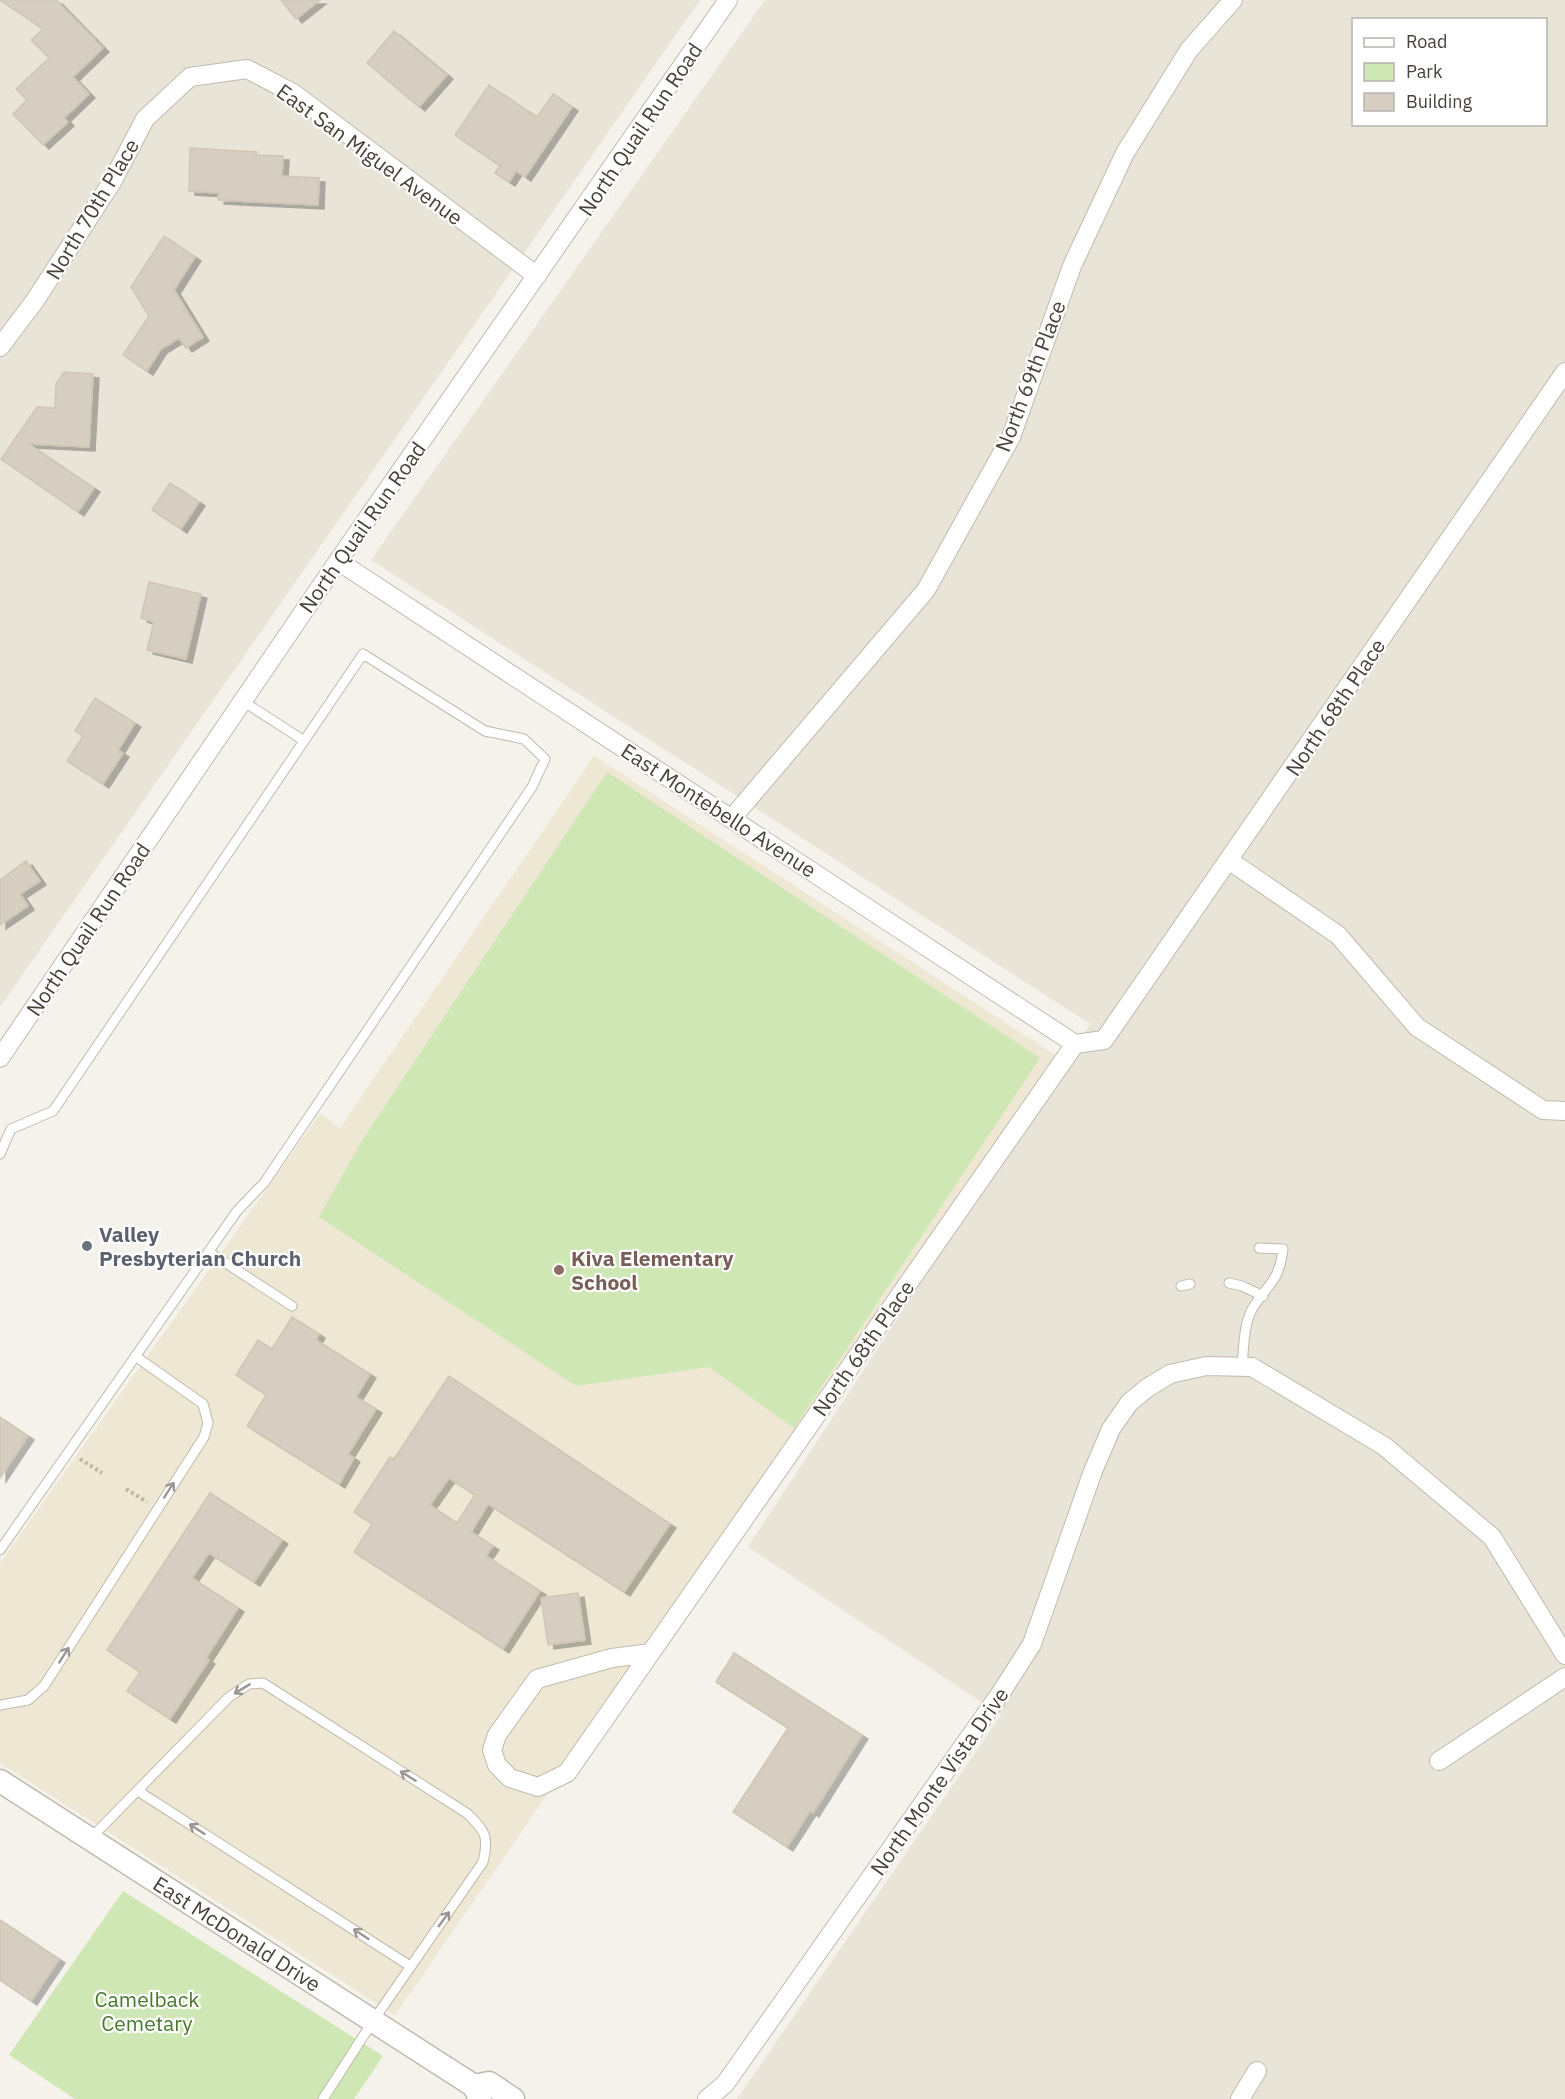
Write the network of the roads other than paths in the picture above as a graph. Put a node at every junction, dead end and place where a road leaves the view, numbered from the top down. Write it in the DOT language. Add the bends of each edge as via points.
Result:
graph roads {
  1 [pos="728,0"];
  2 [pos="1233,0"];
  3 [pos="190,77"];
  4 [pos="537,276"];
  5 [pos="0,347"];
  6 [pos="1565,372"];
  7 [pos="338,561"];
  8 [pos="244,702"];
  9 [pos="303,740"];
  10 [pos="732,818"];
  11 [pos="1230,861"];
  12 [pos="1075,1044"];
  13 [pos="0,1058"];
  14 [pos="1565,1111"];
  15 [pos="11,1129"];
  16 [pos="0,1131"];
  17 [pos="0,1154"];
  18 [pos="1259,1248"];
  19 [pos="208,1251"];
  20 [pos="1229,1283"];
  21 [pos="1263,1296"];
  22 [pos="292,1306"];
  23 [pos="135,1356"];
  24 [pos="1242,1367"];
  25 [pos="0,1550"];
  26 [pos="651,1653"];
  27 [pos="1565,1655"];
  28 [pos="1565,1677"];
  29 [pos="0,1705"];
  30 [pos="1439,1761"];
  31 [pos="0,1781"];
  32 [pos="138,1791"];
  33 [pos="90,1839"];
  34 [pos="410,1966"];
  35 [pos="373,2020"];
  36 [pos="1257,2072"];
  37 [pos="477,2092"];
  38 [pos="323,2099"];
  39 [pos="513,2099"];
  40 [pos="706,2099"];
  41 [pos="1240,2099"];
  1 -- 4 [label="street, North Quail Run Road"];
  2 -- 10 [label="street, North 69th Place" via="1189,50 1125,153 1072,266 1011,437 926,590"];
  3 -- 4 [label="street, East San Miguel Avenue" via="247,69 293,93"];
  3 -- 5 [label="street, North 70th Place" via="145,119 112,182"];
  4 -- 7 [label="street, North Quail Run Road"];
  6 -- 11 [label="street, North 68th Place"];
  7 -- 8 [label="street, North Quail Run Road"];
  7 -- 10 [label="street, East Montebello Avenue"];
  8 -- 9 [label="lane"];
  8 -- 13 [label="street, North Quail Run Road"];
  9 -- 15 [label="lane" via="53,1111"];
  9 -- 19 [label="lane" via="363,654 485,731 524,739 545,759 532,787 264,1183"];
  10 -- 12 [label="street, East Montebello Avenue"];
  11 -- 12 [label="street, North 68th Place" via="1104,1040"];
  11 -- 14 [label="street" via="1338,934 1417,1027 1543,1110"];
  12 -- 26 [label="street, North 68th Place"];
  15 -- 16 [label="lane"];
  15 -- 17 [label="lane"];
  18 -- 21 [label="lane" via="1283,1249 1280,1269"];
  19 -- 22 [label="lane"];
  19 -- 23 [label="lane"];
  20 -- 21 [label="lane"];
  21 -- 24 [label="lane" via="1253,1307 1246,1326"];
  23 -- 25 [label="lane"];
  29 -- 23 [label="lane, one-way" via="28,1700 44,1686 204,1437 208,1424 203,1404"];
  24 -- 27 [label="street, North Monte Vista Drive" via="1252,1367 1384,1446 1492,1537"];
  24 -- 40 [label="street, North Monte Vista Drive" via="1206,1366 1170,1374 1129,1403 1111,1429 1093,1471 1032,1644 725,2084"];
  26 -- 26 [label="street, North 68th Place" via="612,1658 537,1679 496,1735 492,1750 497,1766 510,1778 538,1787 567,1773"];
  28 -- 30 [label="street"];
  31 -- 33 [label="street, East McDonald Drive"];
  32 -- 33 [label="lane"];
  34 -- 32 [label="lane, one-way"];
  34 -- 32 [label="lane, one-way" via="483,1862 488,1842 482,1827 460,1809 263,1683 249,1684 229,1697"];
  33 -- 35 [label="street, East McDonald Drive"];
  34 -- 35 [label="lane"];
  35 -- 37 [label="street, East McDonald Drive"];
  35 -- 38 [label="lane"];
  36 -- 41 [label="street"];
  37 -- 39 [label="street, East McDonald Drive" via="489,2083"];
}
